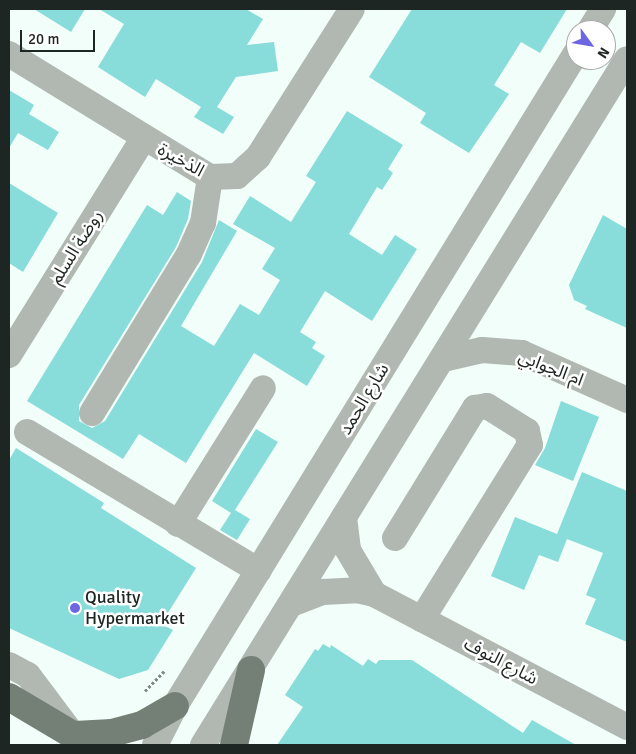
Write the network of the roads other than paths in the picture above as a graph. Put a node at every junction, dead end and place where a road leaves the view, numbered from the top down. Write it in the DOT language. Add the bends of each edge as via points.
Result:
graph roads {
  1 [pos="351,9"];
  2 [pos="603,9"];
  3 [pos="596,20"];
  4 [pos="9,54"];
  5 [pos="627,59"];
  6 [pos="566,69"];
  7 [pos="143,139"];
  8 [pos="210,177"];
  9 [pos="9,355"];
  10 [pos="442,359"];
  11 [pos="263,388"];
  12 [pos="627,400"];
  13 [pos="92,413"];
  14 [pos="27,432"];
  15 [pos="344,517"];
  16 [pos="178,524"];
  17 [pos="395,538"];
  18 [pos="259,570"];
  19 [pos="374,594"];
  20 [pos="291,604"];
  21 [pos="422,619"];
  22 [pos="9,665"];
  23 [pos="251,670"];
  24 [pos="9,697"];
  25 [pos="175,706"];
  26 [pos="627,727"];
  27 [pos="78,737"];
  28 [pos="155,745"];
  29 [pos="203,745"];
  30 [pos="234,745"];
  1 -- 8 [label="street, الذخيرة" via="258,156 237,176"];
  2 -- 3 [label="street"];
  4 -- 7 [label="street, الذخيرة"];
  5 -- 10 [label="street"];
  6 -- 18 [label="street, شارع الحمد"];
  7 -- 8 [label="street, الذخيرة"];
  7 -- 9 [label="street, روضة السلم"];
  8 -- 13 [label="street" via="203,223 189,254"];
  10 -- 12 [label="street, ام الجوابي" via="482,350 522,353"];
  10 -- 15 [label="street"];
  11 -- 16 [label="street"];
  14 -- 16 [label="street"];
  15 -- 19 [label="street" via="348,550"];
  15 -- 20 [label="street"];
  16 -- 18 [label="street"];
  17 -- 21 [label="street" via="475,408 487,406 527,431 530,444"];
  18 -- 25 [label="street, شارع الحمد"];
  19 -- 20 [label="street, شارع النوف" via="340,590 306,596"];
  19 -- 21 [label="street, شارع النوف"];
  20 -- 23 [label="street"];
  21 -- 26 [label="street, شارع النوف"];
  22 -- 27 [label="street" via="28,675"];
  23 -- 29 [label="street"];
  23 -- 30 [label="main road"];
  24 -- 27 [label="main road"];
  25 -- 27 [label="main road" via="142,725"];
  25 -- 28 [label="street, شارع الحمد"];
}
